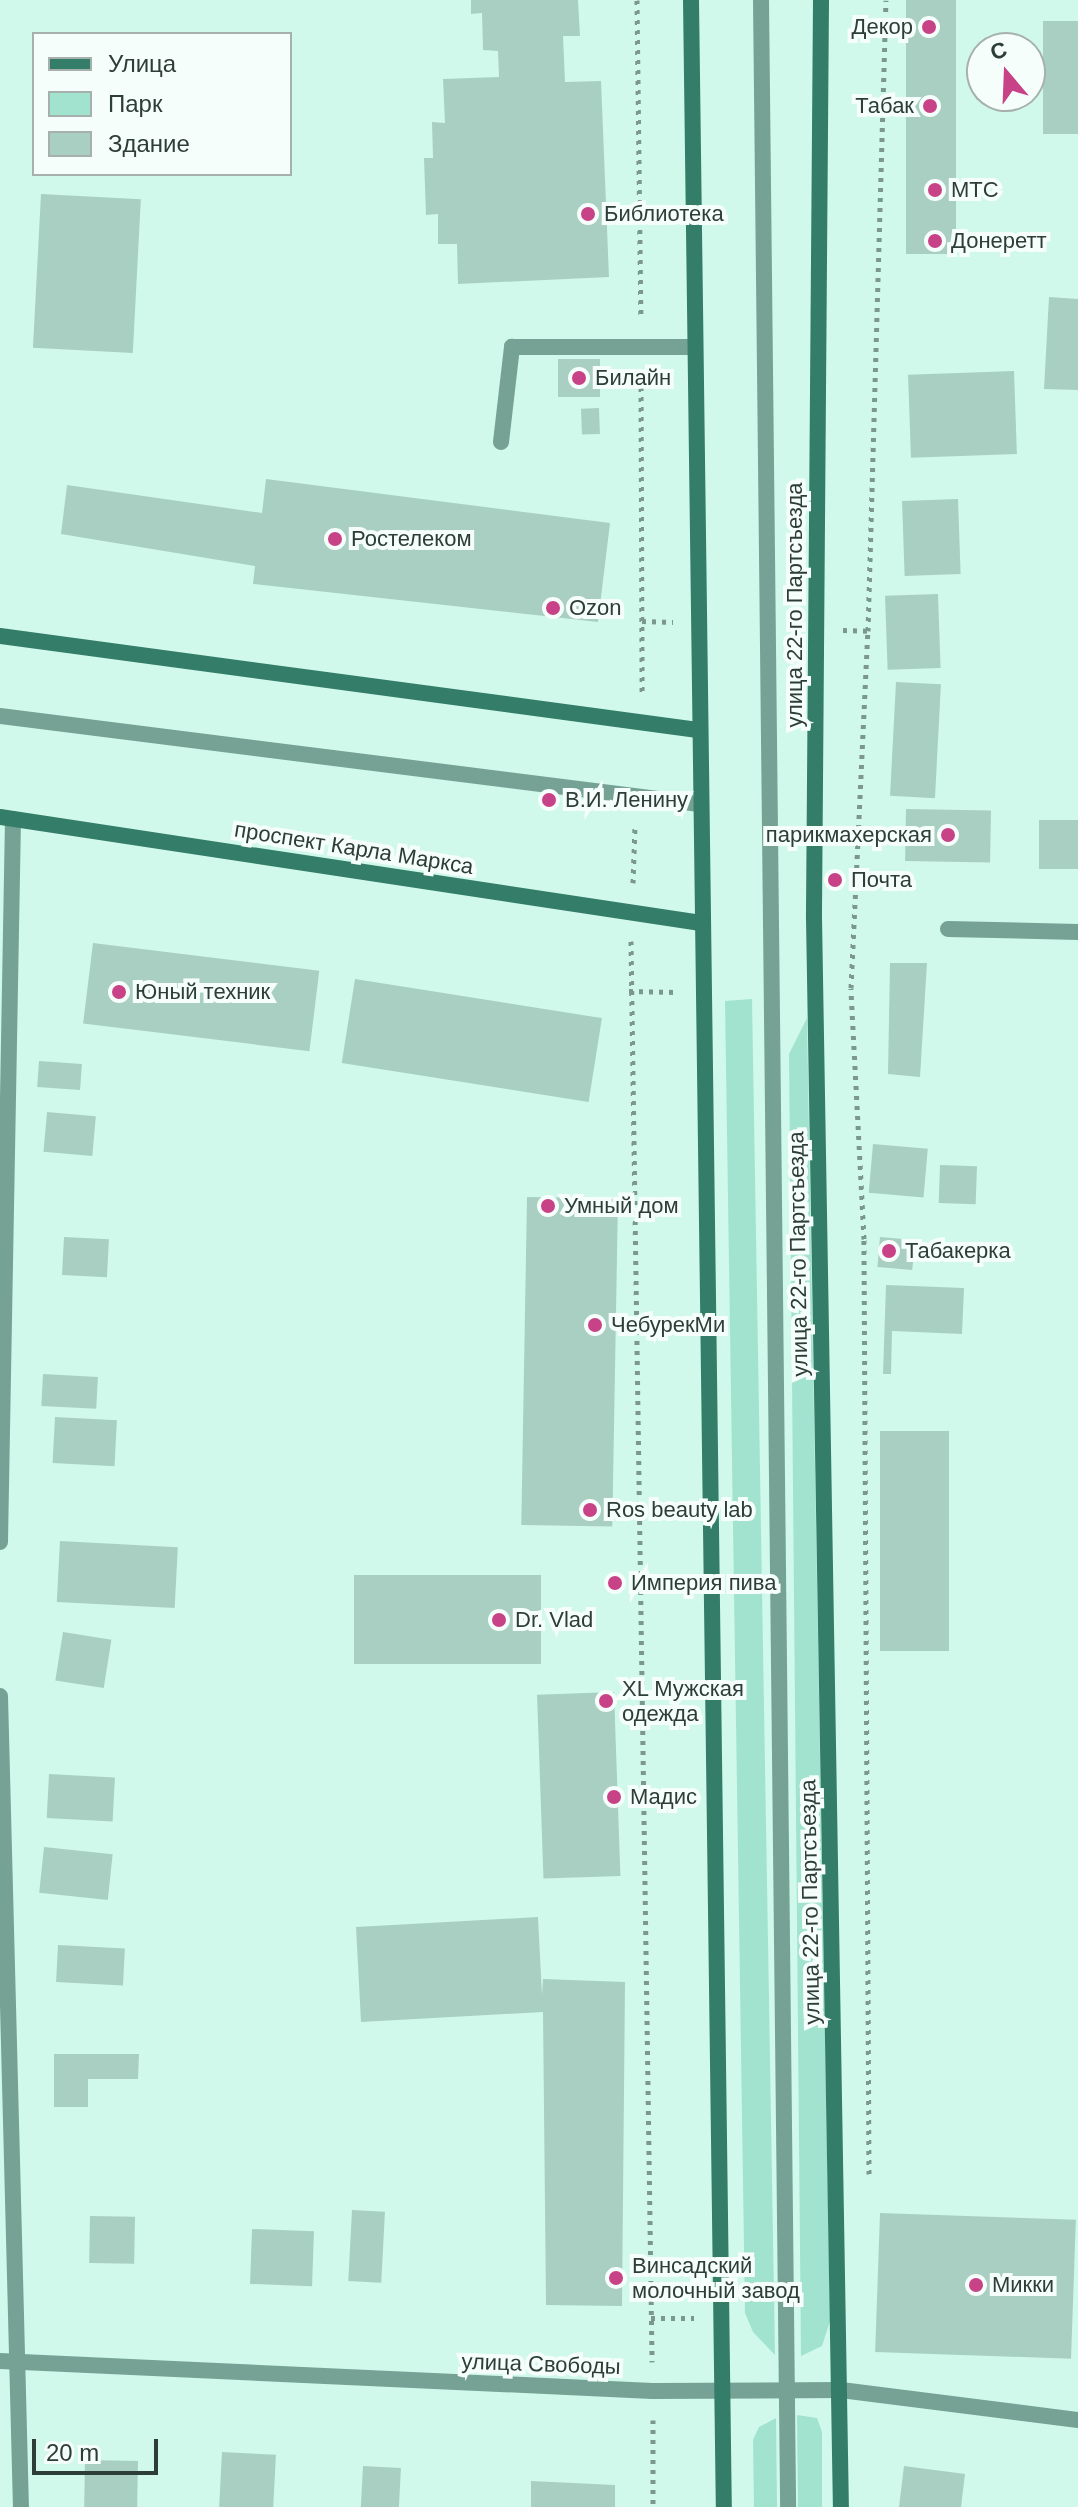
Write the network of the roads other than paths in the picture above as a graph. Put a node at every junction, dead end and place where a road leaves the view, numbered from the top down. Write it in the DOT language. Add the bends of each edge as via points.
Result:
graph roads {
  1 [pos="691,0"];
  2 [pos="761,0"];
  3 [pos="821,0"];
  4 [pos="695,347"];
  5 [pos="501,442"];
  6 [pos="0,636"];
  7 [pos="0,716"];
  8 [pos="698,730"];
  9 [pos="699,804"];
  10 [pos="7,818"];
  11 [pos="701,923"];
  12 [pos="948,929"];
  13 [pos="1078,932"];
  14 [pos="0,1542"];
  15 [pos="0,1696"];
  16 [pos="0,2361"];
  17 [pos="20,2364"];
  18 [pos="841,2390"];
  19 [pos="787,2392"];
  20 [pos="723,2393"];
  21 [pos="1078,2420"];
  22 [pos="21,2507"];
  23 [pos="724,2507"];
  24 [pos="788,2507"];
  25 [pos="841,2507"];
  1 -- 4 [label="main road"];
  2 -- 19 [label="street"];
  3 -- 18 [label="main road, улица 22-го Партсъезда" via="814,918"];
  4 -- 5 [label="street" via="512,347"];
  4 -- 8 [label="main road"];
  6 -- 8 [label="main road"];
  7 -- 9 [label="street"];
  8 -- 9 [label="main road"];
  9 -- 11 [label="main road"];
  10 -- 11 [label="main road, проспект Карла Маркса"];
  10 -- 14 [label="street"];
  11 -- 20 [label="main road"];
  12 -- 13 [label="street"];
  15 -- 17 [label="street"];
  16 -- 17 [label="street, улица Свободы"];
  17 -- 20 [label="street, улица Свободы"];
  17 -- 22 [label="street"];
  18 -- 19 [label="street, улица Свободы"];
  18 -- 21 [label="street, улица Свободы"];
  18 -- 25 [label="main road, улица 22-го Партсъезда"];
  19 -- 20 [label="street, улица Свободы"];
  19 -- 24 [label="street"];
  20 -- 23 [label="main road"];
}
